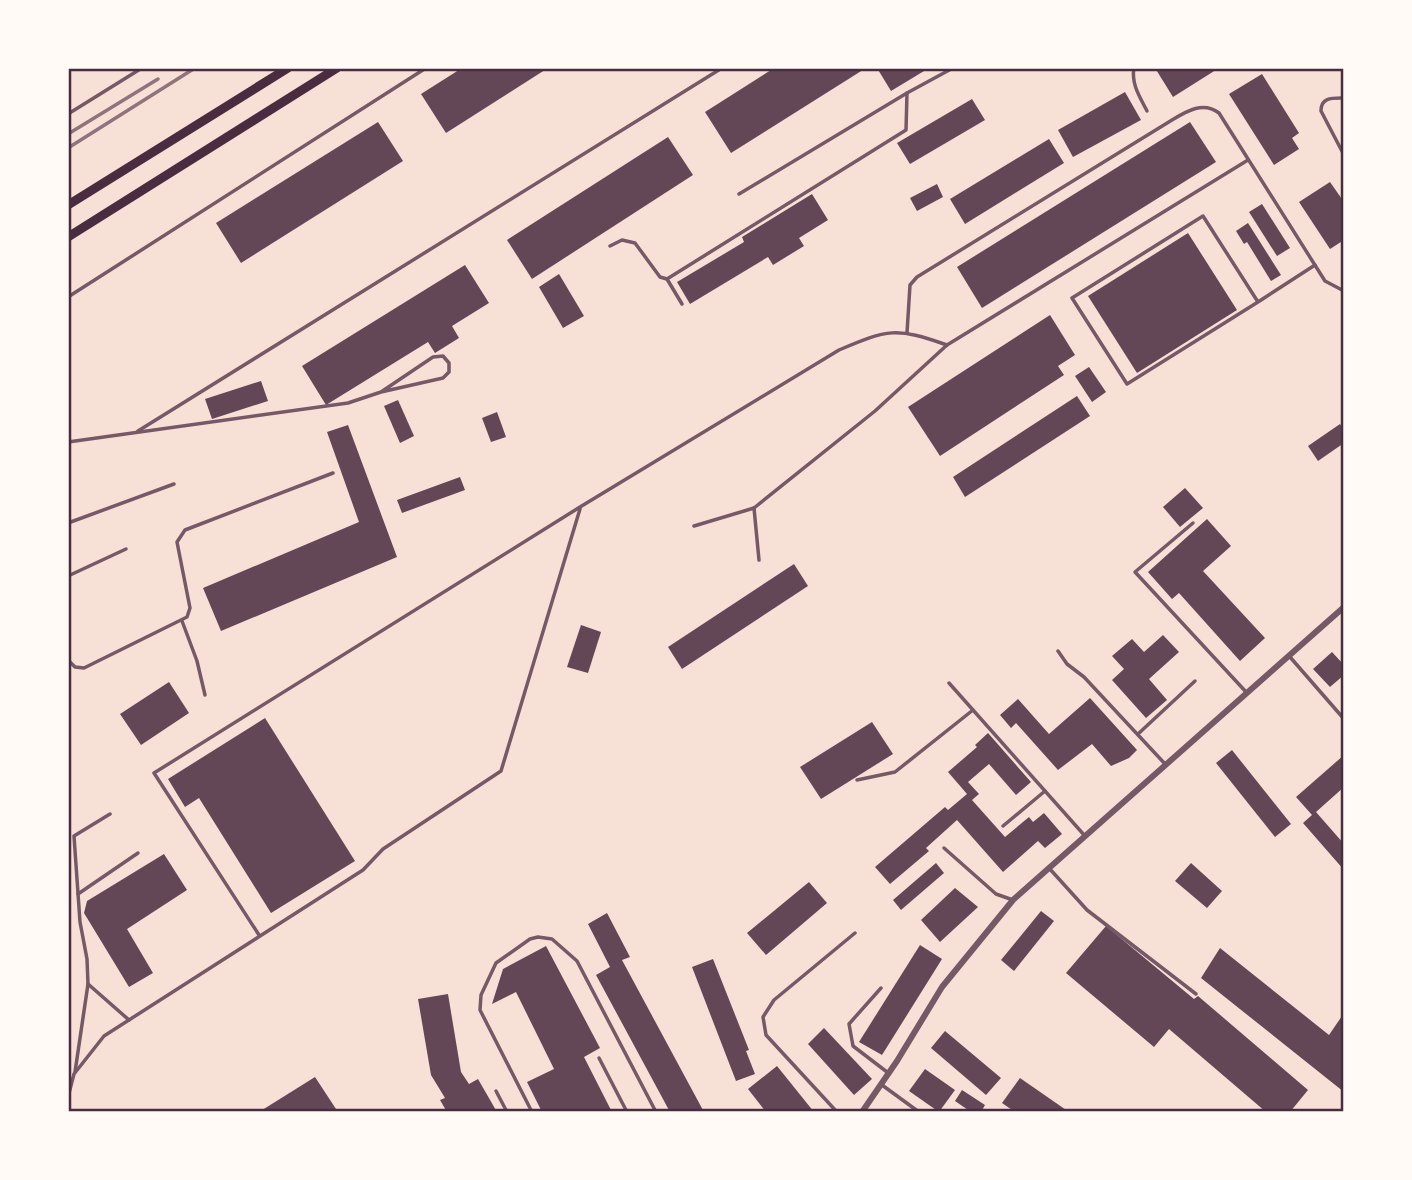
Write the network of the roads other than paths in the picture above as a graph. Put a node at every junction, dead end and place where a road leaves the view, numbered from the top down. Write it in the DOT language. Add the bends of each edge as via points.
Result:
graph roads {
  1 [pos="142,68"];
  2 [pos="288,68"];
  3 [pos="337,68"];
  4 [pos="426,68"];
  5 [pos="722,68"];
  6 [pos="953,68"];
  7 [pos="1134,68"];
  8 [pos="907,93"];
  9 [pos="1344,98"];
  10 [pos="1147,111"];
  11 [pos="68,114"];
  12 [pos="1344,155"];
  13 [pos="1248,160"];
  14 [pos="739,194"];
  15 [pos="68,205"];
  16 [pos="68,237"];
  17 [pos="610,246"];
  18 [pos="1315,265"];
  19 [pos="667,279"];
  20 [pos="1344,291"];
  21 [pos="68,297"];
  22 [pos="1258,302"];
  23 [pos="682,304"];
  24 [pos="907,333"];
  25 [pos="947,345"];
  26 [pos="381,392"];
  27 [pos="138,431"];
  28 [pos="68,442"];
  29 [pos="332,473"];
  30 [pos="174,484"];
  31 [pos="580,507"];
  32 [pos="754,508"];
  33 [pos="68,523"];
  34 [pos="1193,523"];
  35 [pos="694,526"];
  36 [pos="125,549"];
  37 [pos="759,560"];
  38 [pos="68,576"];
  39 [pos="1344,607"];
  40 [pos="182,621"];
  41 [pos="1058,651"];
  42 [pos="1289,656"];
  43 [pos="68,660"];
  44 [pos="1195,681"];
  45 [pos="949,683"];
  46 [pos="1247,693"];
  47 [pos="205,695"];
  48 [pos="973,710"];
  49 [pos="1344,719"];
  50 [pos="1138,734"];
  51 [pos="1166,765"];
  52 [pos="857,780"];
  53 [pos="1045,791"];
  54 [pos="110,814"];
  55 [pos="1003,826"];
  56 [pos="1085,836"];
  57 [pos="944,848"];
  58 [pos="138,853"];
  59 [pos="1049,868"];
  60 [pos="78,894"];
  61 [pos="1013,900"];
  62 [pos="855,933"];
  63 [pos="259,935"];
  64 [pos="88,984"];
  65 [pos="881,988"];
  66 [pos="1195,994"];
  67 [pos="129,1020"];
  68 [pos="599,1058"];
  69 [pos="889,1073"];
  70 [pos="74,1074"];
  71 [pos="881,1085"];
  72 [pos="496,1091"];
  73 [pos="68,1097"];
  74 [pos="507,1112"];
  75 [pos="533,1112"];
  76 [pos="627,1112"];
  77 [pos="656,1112"];
  78 [pos="838,1112"];
  79 [pos="863,1112"];
  80 [pos="919,1112"];
  1 -- 11 [label="lane"];
  2 -- 15 [label="main road"];
  3 -- 16 [label="main road"];
  4 -- 21 [label="lane"];
  5 -- 27 [label="lane"];
  6 -- 8 [label="lane"];
  7 -- 10 [label="lane" via="1135,88"];
  8 -- 14 [label="lane"];
  8 -- 19 [label="lane" via="906,130"];
  9 -- 12 [label="lane" via="1327,99 1321,111"];
  13 -- 18 [label="lane"];
  13 -- 24 [label="lane" via="1219,113 1207,107 1184,113 917,277 910,285"];
  13 -- 25 [label="lane"];
  17 -- 19 [label="lane" via="622,240 635,243 660,277"];
  18 -- 20 [label="lane" via="1325,281"];
  18 -- 22 [label="lane"];
  19 -- 23 [label="lane"];
  22 -- 22 [label="lane" via="1203,216 1072,298 1128,384"];
  24 -- 25 [label="lane"];
  24 -- 31 [label="lane" via="878,333 839,350"];
  25 -- 32 [label="lane" via="875,411"];
  26 -- 26 [label="lane" via="443,378 449,363 443,356 433,357"];
  26 -- 27 [label="lane" via="348,403"];
  27 -- 28 [label="lane"];
  29 -- 40 [label="lane" via="181,533 177,548 190,612"];
  30 -- 33 [label="lane"];
  31 -- 63 [label="lane" via="501,771 383,849 363,870"];
  31 -- 63 [label="lane" via="154,773"];
  32 -- 35 [label="lane"];
  32 -- 37 [label="lane"];
  34 -- 46 [label="lane" via="1135,572"];
  36 -- 38 [label="lane"];
  39 -- 42 [label="street"];
  40 -- 43 [label="lane" via="89,667 75,667"];
  40 -- 47 [label="lane"];
  41 -- 50 [label="lane"];
  42 -- 46 [label="street"];
  42 -- 49 [label="lane"];
  44 -- 50 [label="lane"];
  45 -- 48 [label="lane"];
  46 -- 51 [label="street"];
  48 -- 52 [label="lane" via="895,772"];
  48 -- 53 [label="lane"];
  50 -- 51 [label="lane"];
  51 -- 56 [label="street"];
  53 -- 55 [label="lane"];
  53 -- 56 [label="lane"];
  54 -- 60 [label="lane" via="74,836"];
  56 -- 59 [label="street"];
  57 -- 61 [label="lane" via="996,894"];
  58 -- 60 [label="lane"];
  59 -- 61 [label="street"];
  59 -- 66 [label="lane" via="1087,910"];
  60 -- 64 [label="lane"];
  61 -- 69 [label="street" via="942,987"];
  62 -- 78 [label="lane" via="774,1000 763,1017 766,1035"];
  63 -- 67 [label="lane"];
  64 -- 67 [label="lane"];
  64 -- 70 [label="lane"];
  65 -- 69 [label="lane" via="849,1024 853,1046"];
  67 -- 70 [label="lane" via="104,1036"];
  68 -- 76 [label="lane"];
  69 -- 71 [label="street"];
  70 -- 73 [label="lane"];
  71 -- 79 [label="street"];
  71 -- 80 [label="lane"];
  72 -- 74 [label="lane"];
  75 -- 77 [label="lane" via="480,1010 481,995 496,963 538,937 552,939 577,961"];
}
